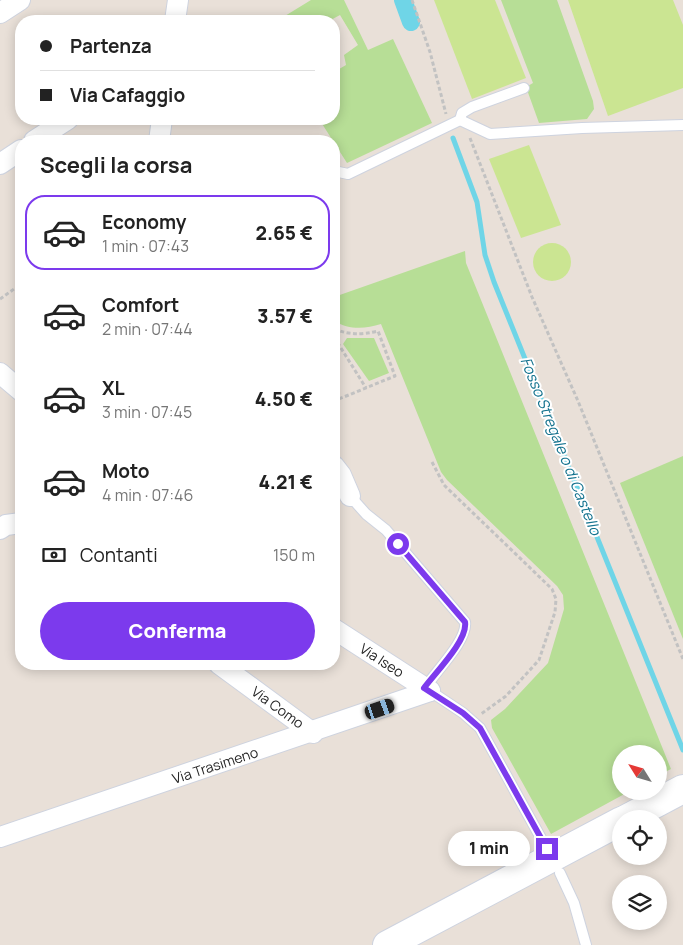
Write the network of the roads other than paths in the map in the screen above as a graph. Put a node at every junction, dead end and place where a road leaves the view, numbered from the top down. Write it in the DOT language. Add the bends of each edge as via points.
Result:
graph roads {
  1 [pos="178,0"];
  2 [pos="176,15"];
  3 [pos="524,88"];
  4 [pos="455,122"];
  5 [pos="59,125"];
  6 [pos="683,125"];
  7 [pos="43,135"];
  8 [pos="15,154"];
  9 [pos="0,164"];
  10 [pos="340,172"];
  11 [pos="0,372"];
  12 [pos="15,386"];
  13 [pos="340,474"];
  14 [pos="350,496"];
  15 [pos="15,524"];
  16 [pos="0,529"];
  17 [pos="340,632"];
  18 [pos="227,670"];
  19 [pos="427,690"];
  20 [pos="313,732"];
  21 [pos="683,789"];
  22 [pos="643,810"];
  23 [pos="612,826"];
  24 [pos="0,837"];
  25 [pos="547,849"];
  26 [pos="560,873"];
  27 [pos="387,945"];
  28 [pos="586,945"];
  1 -- 2 [label="street"];
  3 -- 4 [label="lane" via="472,106"];
  4 -- 6 [label="lane" via="490,134"];
  4 -- 10 [label="lane" via="348,174"];
  5 -- 7 [label="street"];
  8 -- 9 [label="street"];
  11 -- 12 [label="street"];
  13 -- 14 [label="street"];
  14 -- 19 [label="lane" via="386,530 465,622 465,633"];
  15 -- 16 [label="street"];
  17 -- 19 [label="street, Via Iseo"];
  18 -- 20 [label="street, Via Como"];
  19 -- 20 [label="street, Via Trasimeno"];
  19 -- 25 [label="lane" via="472,720 490,743"];
  20 -- 24 [label="street, Via Trasimeno"];
  21 -- 22 [label="main road"];
  23 -- 27 [label="main road"];
  26 -- 28 [label="lane" via="574,903"];
}
